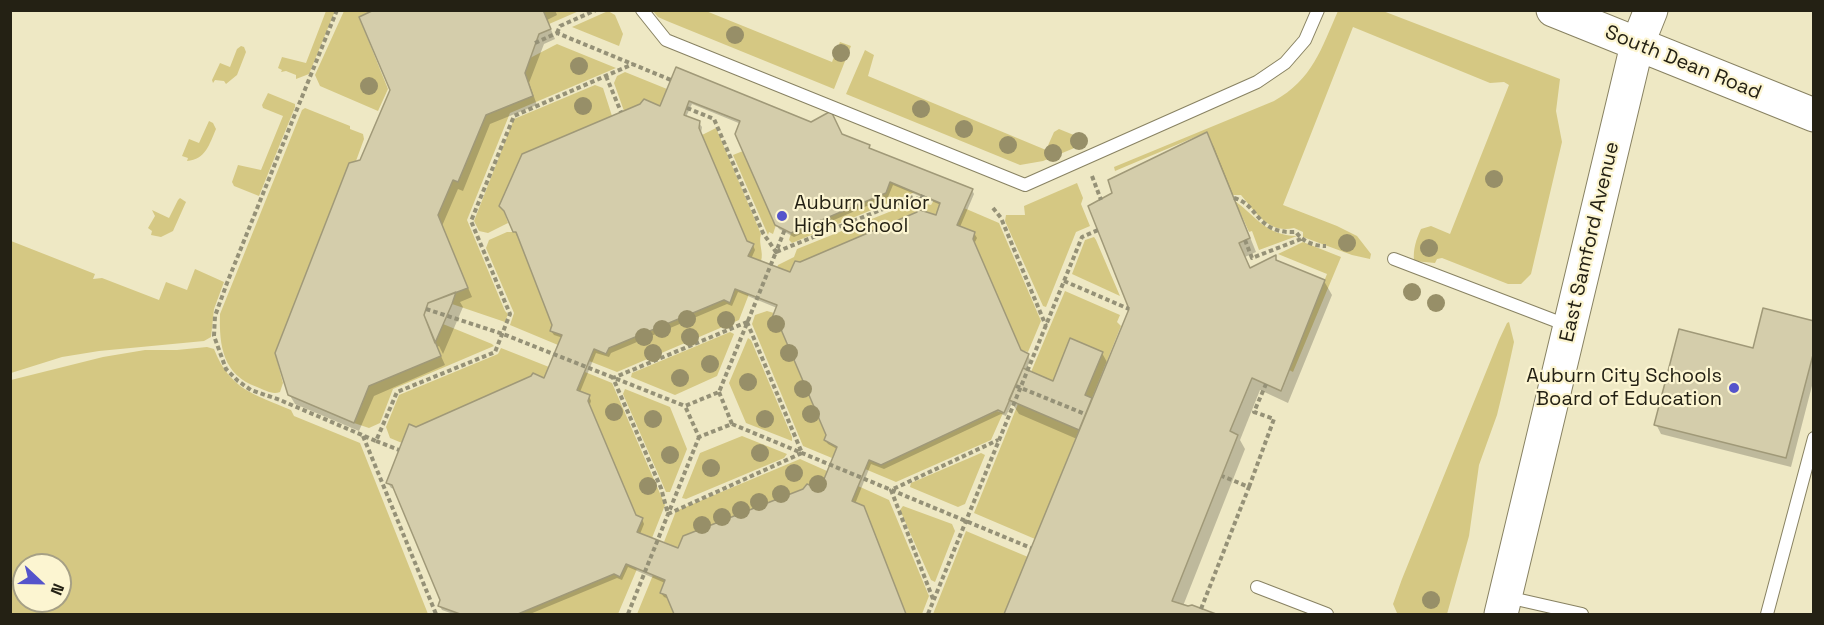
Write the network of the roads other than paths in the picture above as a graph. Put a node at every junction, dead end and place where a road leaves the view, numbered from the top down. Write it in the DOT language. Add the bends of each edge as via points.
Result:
graph roads {
  1 [pos="642,10"];
  2 [pos="1318,10"];
  3 [pos="1553,10"];
  4 [pos="1651,10"];
  5 [pos="1637,45"];
  6 [pos="1814,115"];
  7 [pos="1394,259"];
  8 [pos="1570,327"];
  9 [pos="1814,438"];
  10 [pos="1257,587"];
  11 [pos="1504,606"];
  12 [pos="1327,615"];
  13 [pos="1582,615"];
  14 [pos="1767,615"];
  1 -- 2 [label="lane" via="666,40 1025,185 1257,82 1285,63 1305,40"];
  3 -- 5 [label="street, South Dean Road"];
  4 -- 5 [label="street, East Samford Avenue"];
  5 -- 6 [label="street, South Dean Road"];
  5 -- 8 [label="street, East Samford Avenue"];
  7 -- 8 [label="lane"];
  8 -- 11 [label="street, East Samford Avenue"];
  9 -- 14 [label="lane"];
  10 -- 12 [label="lane"];
  11 -- 13 [label="lane"];
}
